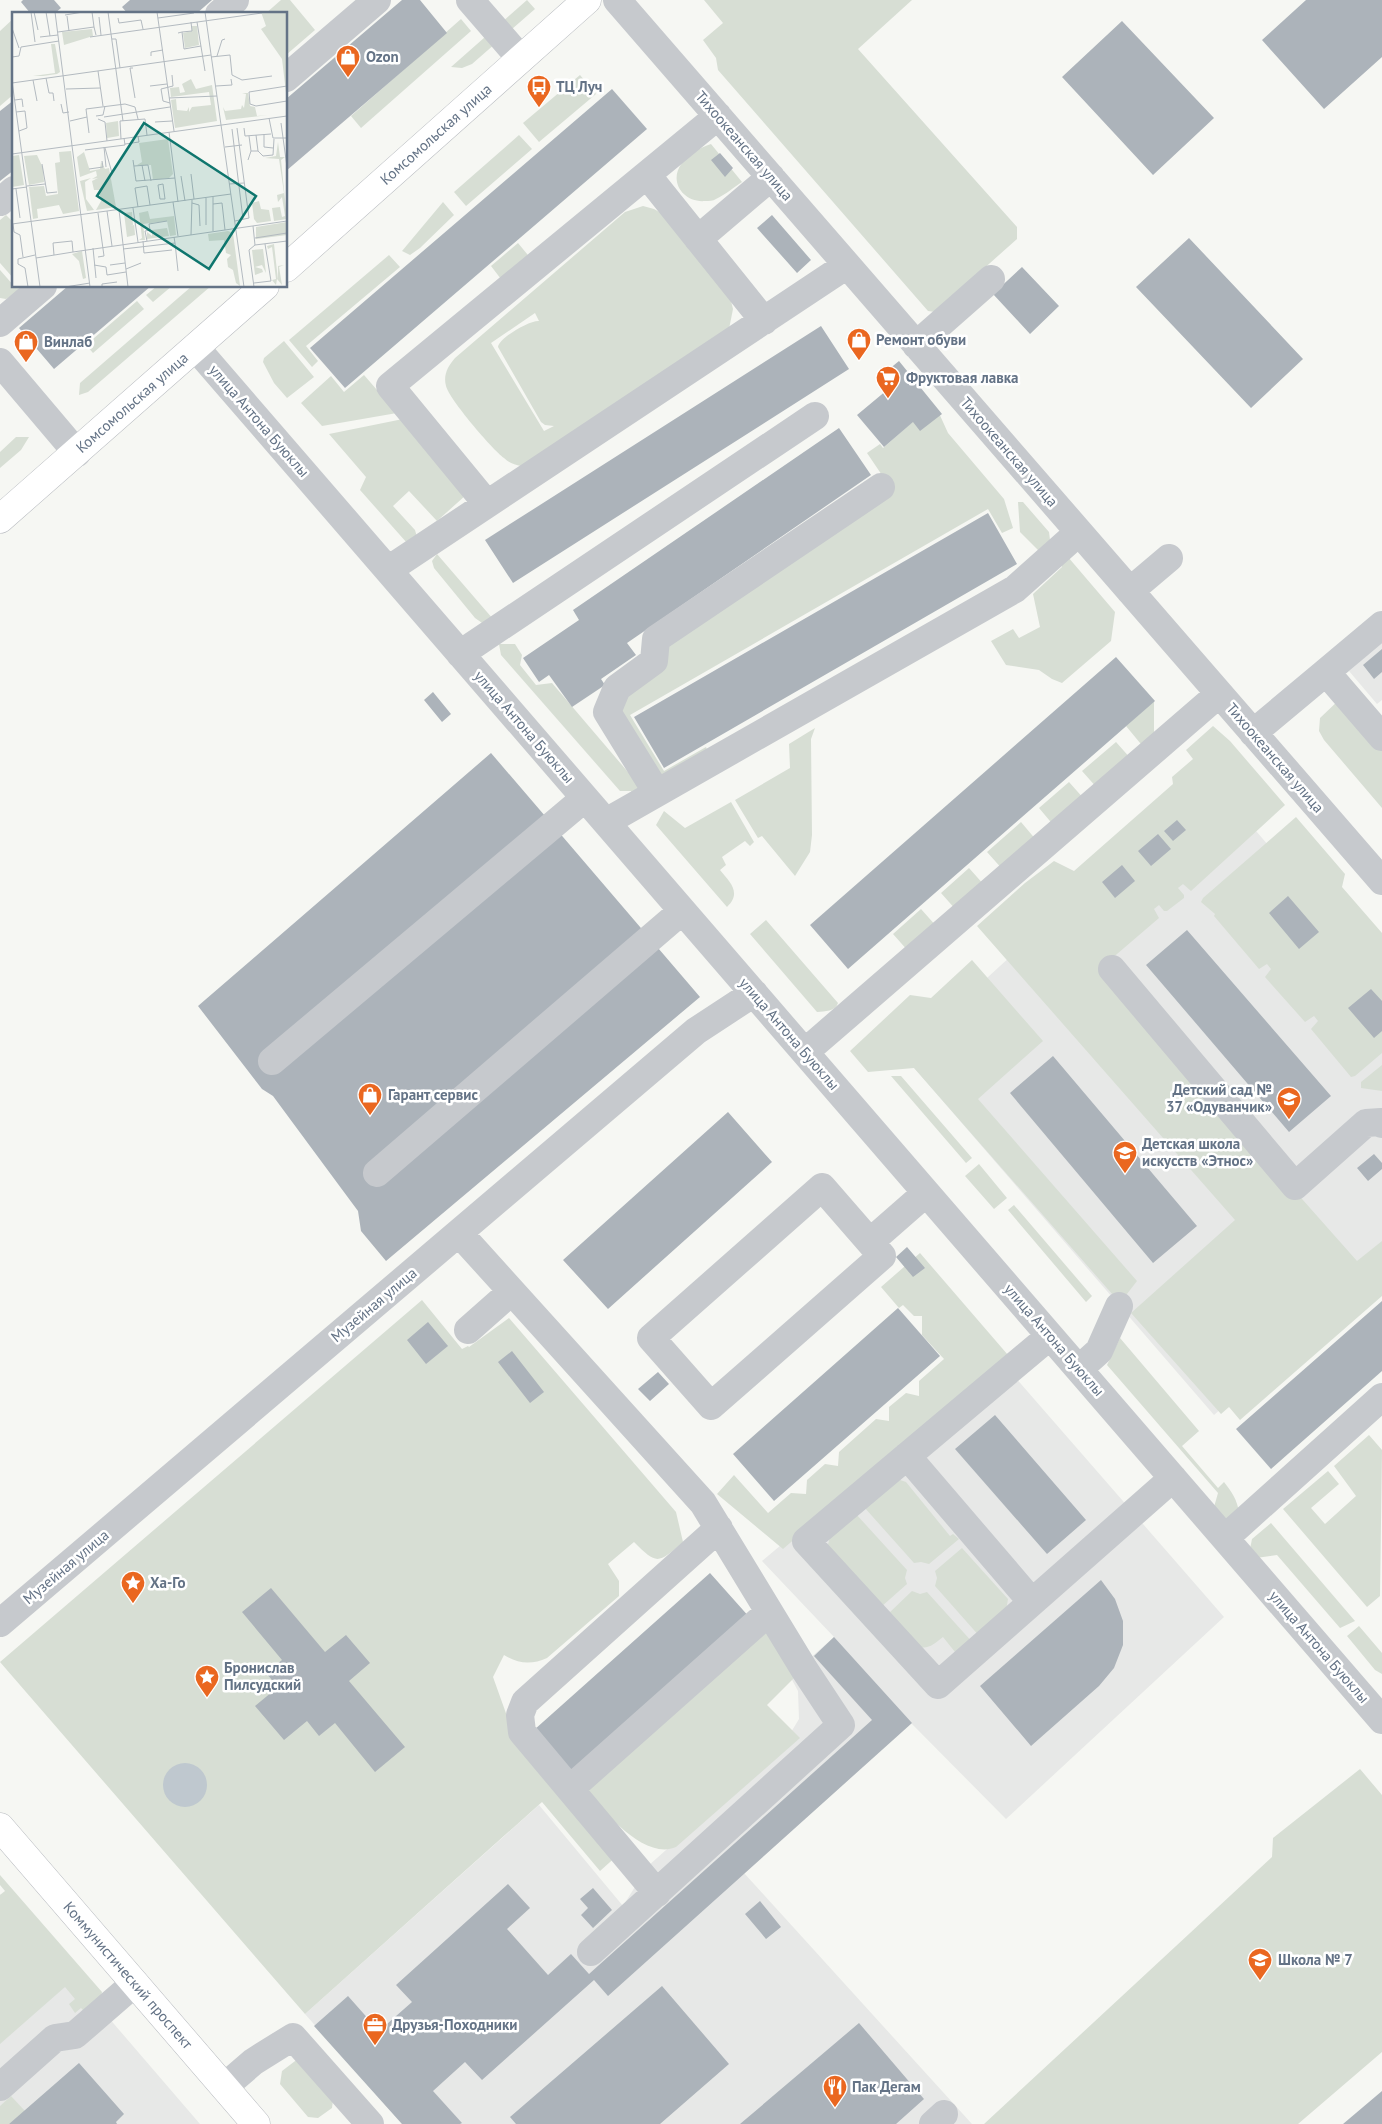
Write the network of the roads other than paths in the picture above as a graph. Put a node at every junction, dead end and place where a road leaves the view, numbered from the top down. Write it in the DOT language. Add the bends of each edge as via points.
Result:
graph roads {
  1 [pos="236,0"];
  2 [pos="377,0"];
  3 [pos="470,0"];
  4 [pos="587,0"];
  5 [pos="617,0"];
  6 [pos="222,12"];
  7 [pos="521,58"];
  8 [pos="288,76"];
  9 [pos="718,116"];
  10 [pos="647,175"];
  11 [pos="771,177"];
  12 [pos="12,192"];
  13 [pos="0,202"];
  14 [pos="698,238"];
  15 [pos="847,265"];
  16 [pos="288,266"];
  17 [pos="991,279"];
  18 [pos="41,288"];
  19 [pos="263,288"];
  20 [pos="764,321"];
  21 [pos="0,323"];
  22 [pos="916,345"];
  23 [pos="196,348"];
  24 [pos="0,362"];
  25 [pos="815,416"];
  26 [pos="77,453"];
  27 [pos="881,487"];
  28 [pos="487,504"];
  29 [pos="0,518"];
  30 [pos="1079,532"];
  31 [pos="1169,558"];
  32 [pos="388,570"];
  33 [pos="1130,590"];
  34 [pos="1382,625"];
  35 [pos="460,654"];
  36 [pos="1326,672"];
  37 [pos="1219,694"];
  38 [pos="1254,733"];
  39 [pos="1382,737"];
  40 [pos="657,793"];
  41 [pos="585,798"];
  42 [pos="606,822"];
  43 [pos="1382,881"];
  44 [pos="682,911"];
  45 [pos="1112,970"];
  46 [pos="754,994"];
  47 [pos="805,1052"];
  48 [pos="272,1061"];
  49 [pos="1382,1124"];
  50 [pos="377,1173"];
  51 [pos="926,1193"];
  52 [pos="459,1233"];
  53 [pos="870,1242"];
  54 [pos="511,1292"];
  55 [pos="1119,1306"];
  56 [pos="468,1330"];
  57 [pos="1050,1336"];
  58 [pos="1079,1369"];
  59 [pos="1382,1397"];
  60 [pos="907,1456"];
  61 [pos="1173,1478"];
  62 [pos="719,1528"];
  63 [pos="1225,1538"];
  64 [pos="1032,1602"];
  65 [pos="769,1612"];
  66 [pos="0,1623"];
  67 [pos="1379,1712"];
  68 [pos="571,1788"];
  69 [pos="0,1827"];
  70 [pos="657,1892"];
  71 [pos="591,1952"];
  72 [pos="134,1983"];
  73 [pos="0,2087"];
  74 [pos="224,2087"];
  75 [pos="256,2124"];
  76 [pos="370,2124"];
  1 -- 6 [label="street"];
  2 -- 8 [label="street"];
  3 -- 7 [label="street"];
  4 -- 7 [label="main road, Комсомольская улица"];
  5 -- 9 [label="street, Тихоокеанская улица"];
  7 -- 16 [label="main road, Комсомольская улица"];
  9 -- 10 [label="street"];
  9 -- 11 [label="street, Тихоокеанская улица"];
  10 -- 14 [label="street"];
  10 -- 28 [label="street" via="390,386"];
  11 -- 14 [label="street"];
  11 -- 15 [label="street, Тихоокеанская улица"];
  12 -- 13 [label="street"];
  14 -- 20 [label="street"];
  15 -- 20 [label="street"];
  15 -- 22 [label="street, Тихоокеанская улица"];
  17 -- 22 [label="street"];
  18 -- 21 [label="street"];
  19 -- 23 [label="main road, Комсомольская улица"];
  20 -- 28 [label="street"];
  22 -- 30 [label="street, Тихоокеанская улица"];
  23 -- 26 [label="main road, Комсомольская улица"];
  23 -- 32 [label="street, улица Антона Буюклы"];
  24 -- 26 [label="street"];
  25 -- 35 [label="street"];
  26 -- 29 [label="main road, Комсомольская улица"];
  27 -- 40 [label="street" via="656,640 654,661 617,688 607,712"];
  28 -- 32 [label="street"];
  30 -- 33 [label="street, Тихоокеанская улица"];
  30 -- 40 [label="street" via="1016,588"];
  31 -- 33 [label="street"];
  32 -- 35 [label="street, улица Антона Буюклы"];
  33 -- 37 [label="street, Тихоокеанская улица"];
  34 -- 36 [label="street"];
  35 -- 41 [label="street, улица Антона Буюклы"];
  36 -- 38 [label="street"];
  36 -- 39 [label="street"];
  37 -- 38 [label="street, Тихоокеанская улица"];
  37 -- 47 [label="street"];
  38 -- 43 [label="street, Тихоокеанская улица"];
  40 -- 42 [label="street"];
  41 -- 42 [label="street, улица Антона Буюклы"];
  41 -- 48 [label="street"];
  42 -- 44 [label="street, улица Антона Буюклы"];
  44 -- 46 [label="street, улица Антона Буюклы"];
  44 -- 50 [label="street"];
  45 -- 49 [label="street" via="1295,1186 1366,1123"];
  46 -- 47 [label="street, улица Антона Буюклы"];
  46 -- 52 [label="street, Музейная улица" via="696,1030"];
  47 -- 51 [label="street, улица Антона Буюклы"];
  51 -- 53 [label="street"];
  51 -- 57 [label="street, улица Антона Буюклы"];
  52 -- 54 [label="street"];
  52 -- 66 [label="street, Музейная улица"];
  53 -- 53 [label="street" via="822,1187 651,1338 711,1406 882,1256"];
  54 -- 56 [label="street"];
  54 -- 62 [label="street" via="704,1503"];
  55 -- 58 [label="street" via="1099,1351"];
  57 -- 58 [label="street, улица Антона Буюклы"];
  57 -- 60 [label="street"];
  58 -- 61 [label="street, улица Антона Буюклы"];
  59 -- 63 [label="street"];
  60 -- 64 [label="street"];
  60 -- 64 [label="street" via="806,1541 938,1685"];
  61 -- 63 [label="street, улица Антона Буюклы"];
  61 -- 64 [label="street"];
  62 -- 65 [label="street"];
  62 -- 68 [label="street" via="525,1702 520,1715 522,1732"];
  63 -- 67 [label="street, улица Антона Буюклы"];
  65 -- 68 [label="street"];
  65 -- 70 [label="street" via="841,1725"];
  68 -- 70 [label="street"];
  69 -- 72 [label="main road, Коммунистический проспект"];
  70 -- 71 [label="street"];
  72 -- 73 [label="street" via="75,2035 55,2038"];
  72 -- 74 [label="main road, Коммунистический проспект"];
  74 -- 75 [label="main road, Коммунистический проспект"];
  74 -- 76 [label="street" via="253,2062 293,2037"];
}
